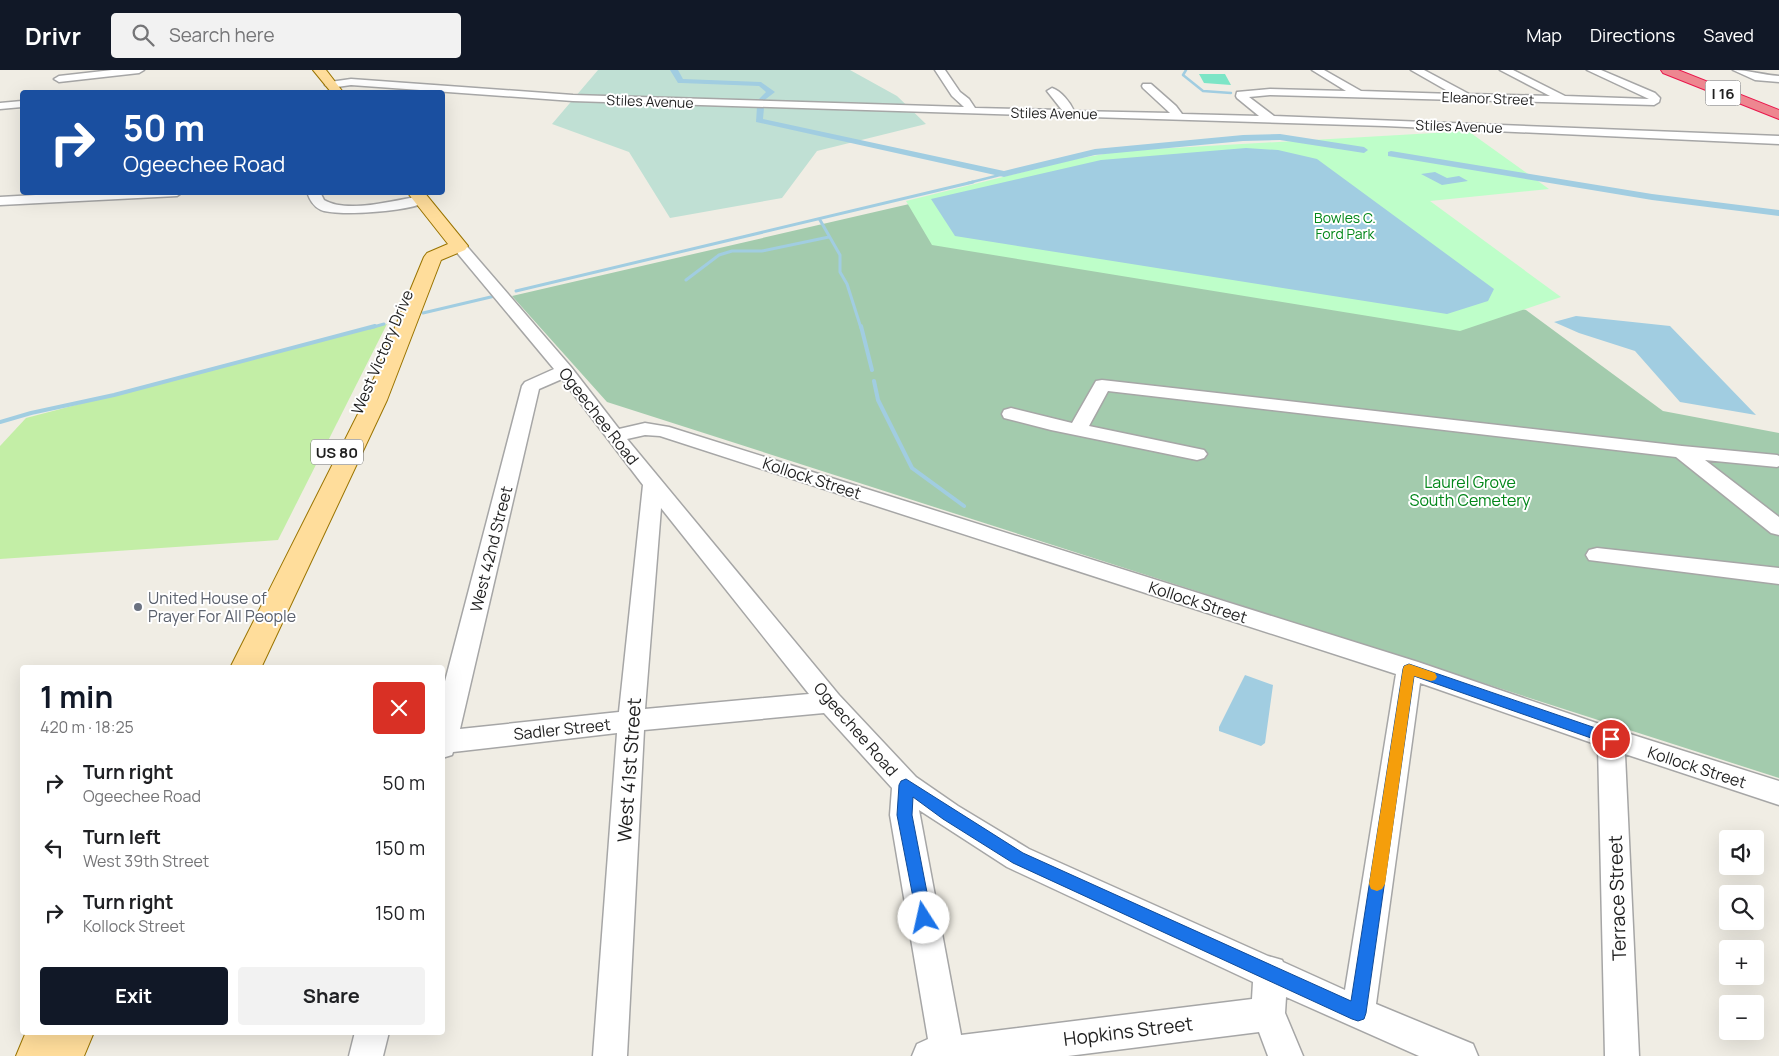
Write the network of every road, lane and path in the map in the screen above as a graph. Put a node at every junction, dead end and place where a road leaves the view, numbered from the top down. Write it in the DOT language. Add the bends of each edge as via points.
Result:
graph roads {
  1 [pos="139,70"];
  2 [pos="319,70"];
  3 [pos="940,70"];
  4 [pos="1316,70"];
  5 [pos="1416,70"];
  6 [pos="1505,70"];
  7 [pos="1592,70"];
  8 [pos="1667,70"];
  9 [pos="1696,70"];
  10 [pos="1738,70"];
  11 [pos="1779,78"];
  12 [pos="59,79"];
  13 [pos="1734,83"];
  14 [pos="1147,86"];
  15 [pos="334,88"];
  16 [pos="1052,91"];
  17 [pos="956,94"];
  18 [pos="1355,98"];
  19 [pos="1469,98"];
  20 [pos="1568,100"];
  21 [pos="20,104"];
  22 [pos="0,106"];
  23 [pos="959,111"];
  24 [pos="972,111"];
  25 [pos="1069,113"];
  26 [pos="1779,115"];
  27 [pos="1178,116"];
  28 [pos="1270,119"];
  29 [pos="1372,122"];
  30 [pos="1384,123"];
  31 [pos="1779,140"];
  32 [pos="118,195"];
  33 [pos="315,195"];
  34 [pos="418,196"];
  35 [pos="0,201"];
  36 [pos="442,224"];
  37 [pos="459,246"];
  38 [pos="565,371"];
  39 [pos="1011,414"];
  40 [pos="1078,428"];
  41 [pos="614,436"];
  42 [pos="1682,452"];
  43 [pos="1197,454"];
  44 [pos="1777,461"];
  45 [pos="653,484"];
  46 [pos="1779,528"];
  47 [pos="1597,555"];
  48 [pos="1779,576"];
  49 [pos="229,665"];
  50 [pos="245,665"];
  51 [pos="1409,669"];
  52 [pos="830,702"];
  53 [pos="631,721"];
  54 [pos="445,736"];
  55 [pos="1611,739"];
  56 [pos="445,744"];
  57 [pos="906,785"];
  58 [pos="1779,793"];
  59 [pos="1270,971"];
  60 [pos="1358,1013"];
  61 [pos="1268,1014"];
  62 [pos="48,1035"];
  63 [pos="72,1035"];
  64 [pos="371,1035"];
  65 [pos="942,1055"];
  66 [pos="37,1056"];
  67 [pos="62,1056"];
  68 [pos="366,1056"];
  69 [pos="610,1056"];
  70 [pos="1286,1056"];
  71 [pos="1461,1056"];
  72 [pos="1622,1056"];
  1 -- 12 [label="street"];
  2 -- 15 [label="main road"];
  3 -- 17 [label="street"];
  4 -- 18 [label="street"];
  5 -- 19 [label="street"];
  6 -- 20 [label="street"];
  7 -- 20 [label="street, Eleanor Street" via="1651,95 1654,102"];
  8 -- 26 [label="highway, I 16"];
  9 -- 13 [label="highway, I 16"];
  10 -- 11 [label="street" via="1757,86"];
  14 -- 27 [label="street"];
  15 -- 23 [label="street, Stiles Avenue" via="351,82 573,98"];
  16 -- 25 [label="street"];
  17 -- 23 [label="street" via="954,98"];
  17 -- 24 [label="street"];
  18 -- 19 [label="street, Eleanor Street"];
  18 -- 28 [label="street, Eleanor Street" via="1249,92 1240,95"];
  18 -- 29 [label="street"];
  18 -- 30 [label="street"];
  19 -- 20 [label="street, Eleanor Street"];
  21 -- 22 [label="street"];
  23 -- 24 [label="street, Stiles Avenue"];
  24 -- 25 [label="street, Stiles Avenue"];
  25 -- 27 [label="street, Stiles Avenue"];
  27 -- 28 [label="street, Stiles Avenue"];
  28 -- 29 [label="street, Stiles Avenue"];
  29 -- 30 [label="street, Stiles Avenue"];
  30 -- 31 [label="street, Stiles Avenue"];
  32 -- 35 [label="street"];
  33 -- 34 [label="street" via="320,204 349,210"];
  34 -- 36 [label="main road, Ogeechee Road"];
  36 -- 37 [label="main road, Ogeechee Road"];
  36 -- 49 [label="main road, West Victory Drive / US 80" via="423,258 363,401"];
  37 -- 38 [label="street, Ogeechee Road"];
  37 -- 50 [label="main road, West Victory Drive / US 80" via="433,257 376,400"];
  38 -- 41 [label="street, Ogeechee Road"];
  38 -- 54 [label="street, West 42nd Street" via="531,386"];
  39 -- 40 [label="street"];
  40 -- 42 [label="street" via="1102,385"];
  40 -- 43 [label="street"];
  41 -- 45 [label="street, Ogeechee Road"];
  41 -- 51 [label="street, Kollock Street" via="645,429 662,431"];
  42 -- 44 [label="street"];
  42 -- 46 [label="street"];
  45 -- 52 [label="street, Ogeechee Road"];
  45 -- 53 [label="street, West 41st Street"];
  47 -- 48 [label="street"];
  51 -- 55 [label="street, Kollock Street"];
  51 -- 60 [label="street"];
  52 -- 53 [label="street, Sadler Street"];
  52 -- 57 [label="street, Ogeechee Road"];
  53 -- 56 [label="street, Sadler Street"];
  53 -- 69 [label="street, West 41st Street"];
  55 -- 58 [label="street, Kollock Street"];
  55 -- 72 [label="street, Terrace Street"];
  57 -- 59 [label="street, Ogeechee Road" via="1018,858"];
  57 -- 65 [label="street" via="904,815"];
  59 -- 60 [label="street, Ogeechee Road"];
  59 -- 61 [label="street"];
  60 -- 71 [label="street, Ogeechee Road"];
  61 -- 65 [label="street, Hopkins Street"];
  61 -- 70 [label="street"];
  62 -- 66 [label="main road"];
  63 -- 67 [label="main road"];
  64 -- 68 [label="street"];
}
